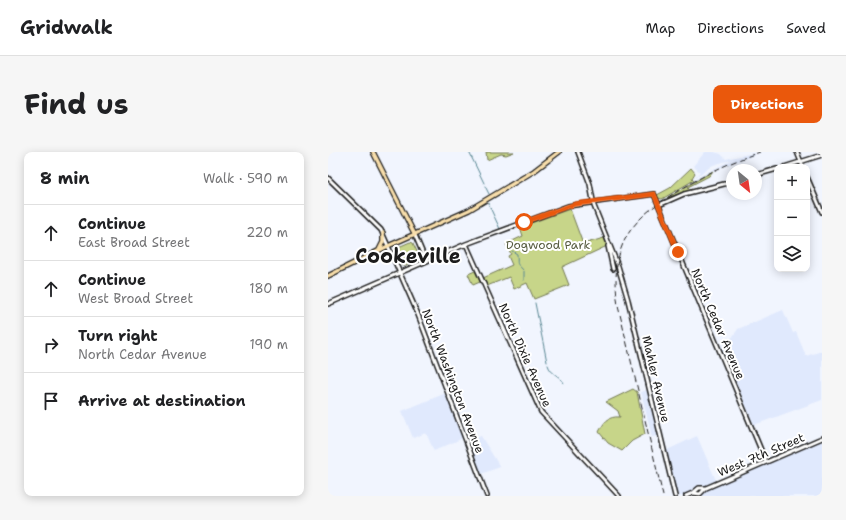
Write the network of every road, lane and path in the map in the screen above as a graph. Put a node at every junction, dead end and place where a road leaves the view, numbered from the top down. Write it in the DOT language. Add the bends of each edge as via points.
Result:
graph roads {
  1 [pos="373,152"];
  2 [pos="559,152"];
  3 [pos="578,152"];
  4 [pos="797,152"];
  5 [pos="822,155"];
  6 [pos="801,162"];
  7 [pos="794,164"];
  8 [pos="774,170"];
  9 [pos="762,173"];
  10 [pos="328,178"];
  11 [pos="726,184"];
  12 [pos="810,184"];
  13 [pos="656,198"];
  14 [pos="665,201"];
  15 [pos="594,202"];
  16 [pos="659,205"];
  17 [pos="822,212"];
  18 [pos="383,233"];
  19 [pos="415,235"];
  20 [pos="606,236"];
  21 [pos="466,244"];
  22 [pos="388,246"];
  23 [pos="377,252"];
  24 [pos="426,261"];
  25 [pos="613,268"];
  26 [pos="400,273"];
  27 [pos="328,276"];
  28 [pos="328,304"];
  29 [pos="822,438"];
  30 [pos="766,462"];
  31 [pos="487,496"];
  32 [pos="619,496"];
  33 [pos="675,496"];
  34 [pos="686,496"];
  1 -- 19 [label="main road"];
  2 -- 19 [label="main road" via="524,177 469,210"];
  3 -- 15 [label="street"];
  4 -- 6 [label="street"];
  5 -- 6 [label="street"];
  6 -- 7 [label="street"];
  8 -- 9 [label="street"];
  10 -- 18 [label="street, North Washington Avenue"];
  11 -- 14 [label="street"];
  12 -- 17 [label="street"];
  13 -- 14 [label="street"];
  13 -- 15 [label="street, North Cedar Avenue" via="654,194"];
  13 -- 16 [label="street, North Cedar Avenue"];
  14 -- 16 [label="street"];
  15 -- 20 [label="street"];
  15 -- 21 [label="street" via="568,206"];
  16 -- 30 [label="street, North Cedar Avenue"];
  18 -- 22 [label="street, North Washington Avenue"];
  18 -- 23 [label="main road" via="383,242"];
  19 -- 22 [label="main road"];
  19 -- 24 [label="street"];
  20 -- 25 [label="street"];
  20 -- 33 [label="street, Mahler Avenue" via="618,266 634,321"];
  21 -- 24 [label="street"];
  21 -- 32 [label="street, North Dixie Avenue" via="541,412"];
  22 -- 23 [label="main road"];
  22 -- 26 [label="street, North Washington Avenue"];
  23 -- 27 [label="main road"];
  24 -- 26 [label="street"];
  26 -- 28 [label="street"];
  26 -- 31 [label="street, North Washington Avenue"];
  29 -- 30 [label="street, West 7th Street"];
  30 -- 34 [label="street, West 7th Street" via="706,488 699,488"];
}
